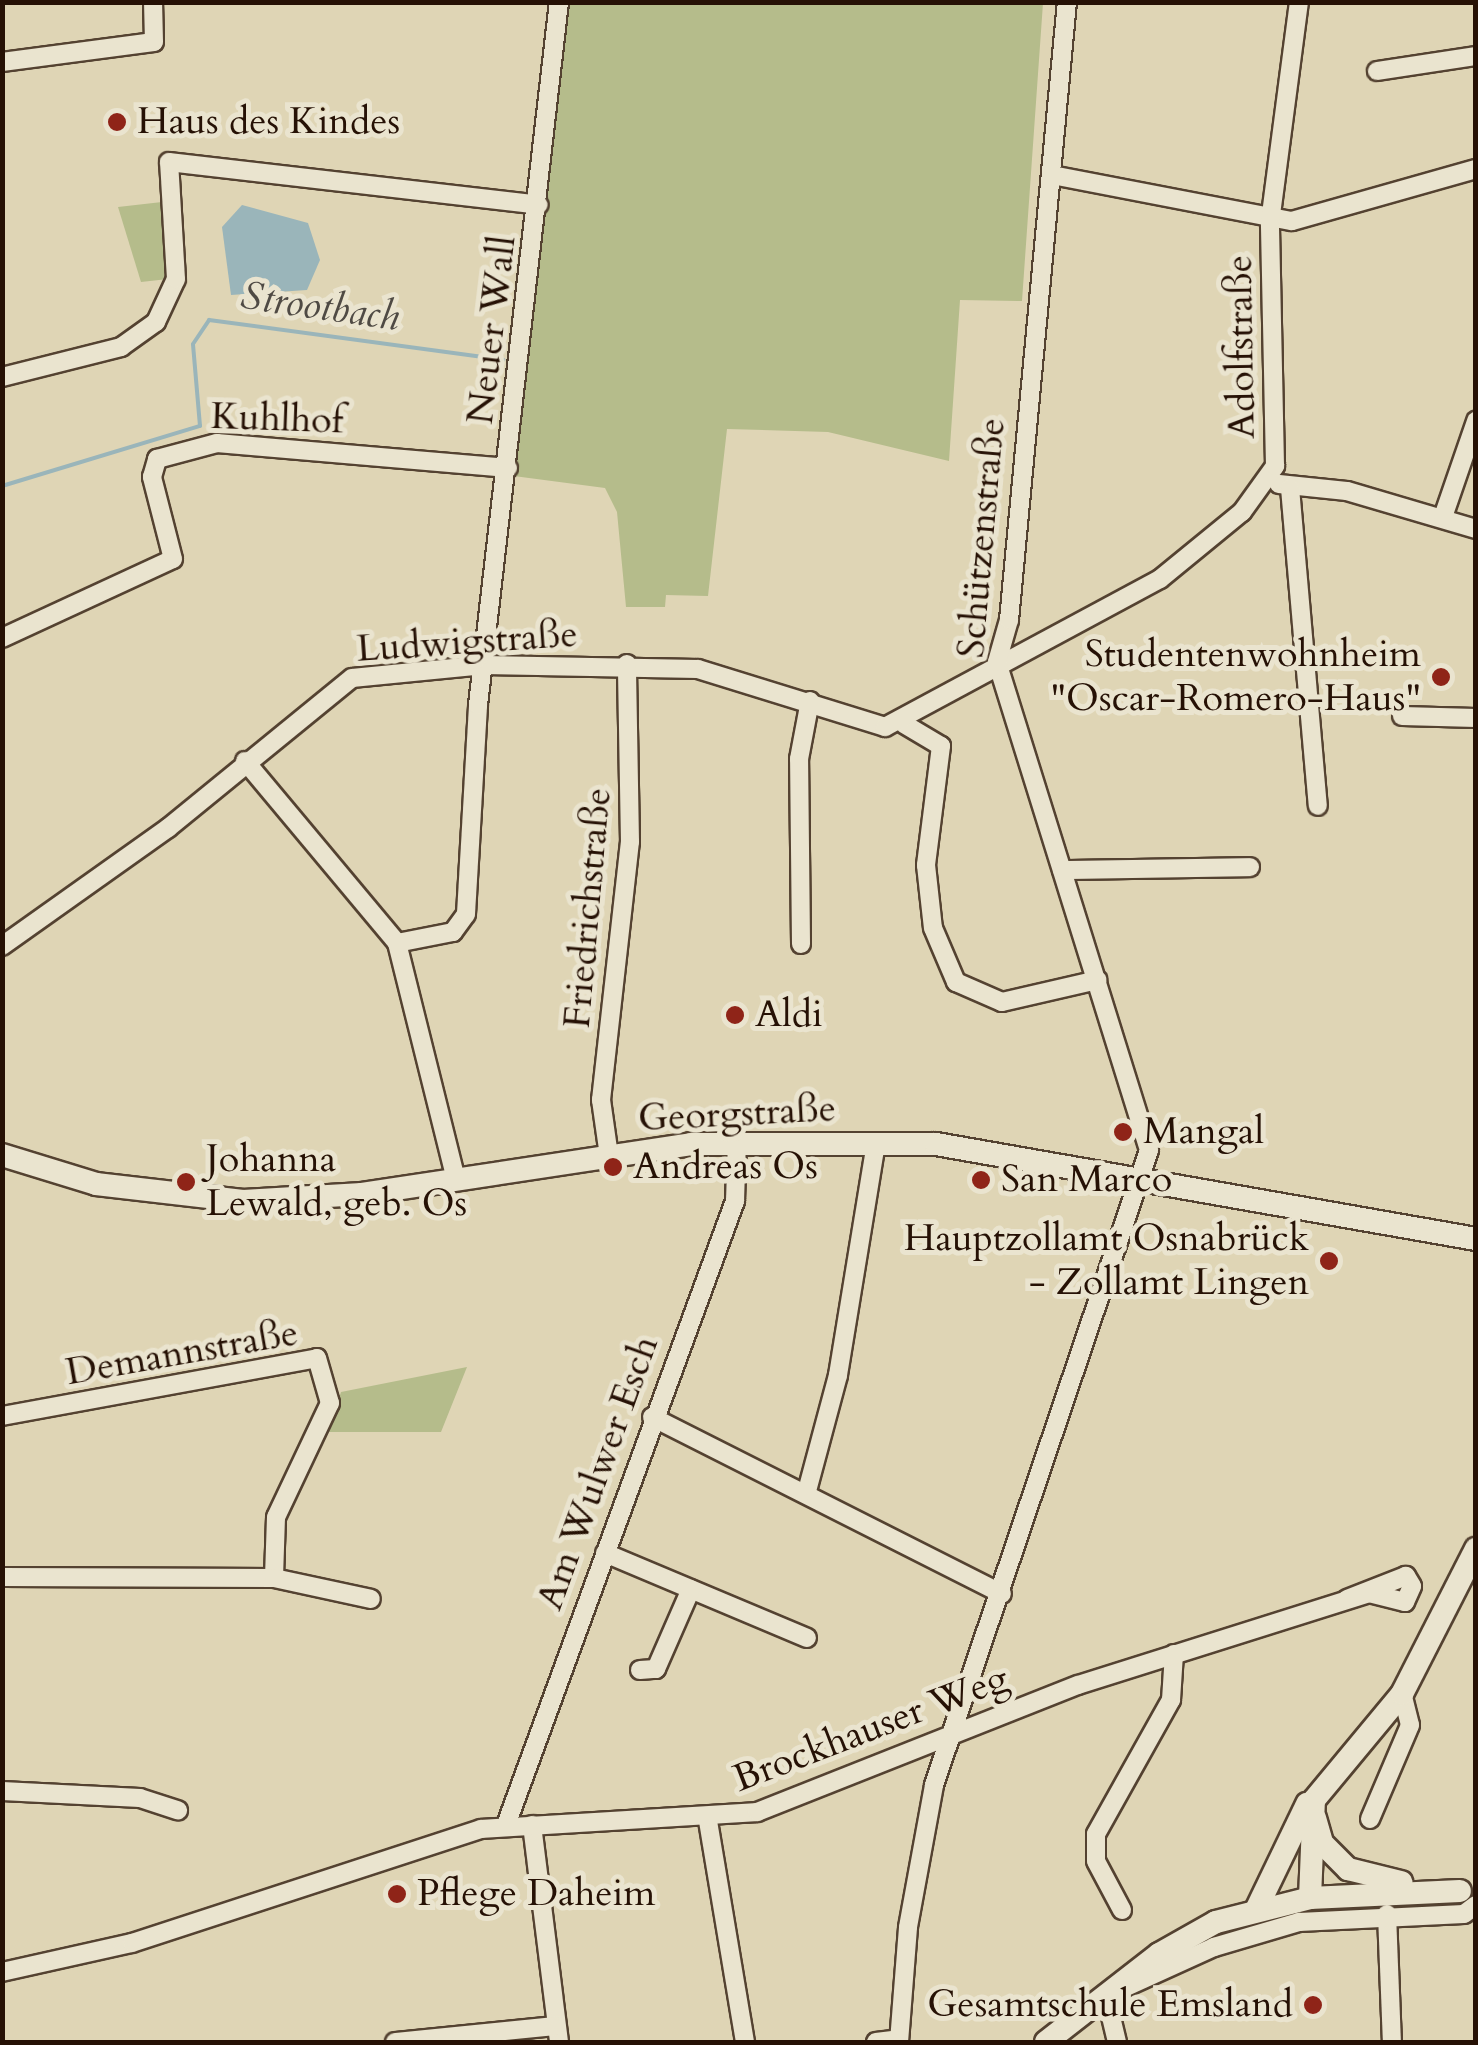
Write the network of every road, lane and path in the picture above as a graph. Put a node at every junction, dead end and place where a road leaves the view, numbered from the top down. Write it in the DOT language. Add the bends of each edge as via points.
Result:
graph roads {
  1 [pos="153,2"];
  2 [pos="558,2"];
  3 [pos="1066,2"];
  4 [pos="1299,2"];
  5 [pos="1476,56"];
  6 [pos="2,62"];
  7 [pos="1377,71"];
  8 [pos="1476,169"];
  9 [pos="1052,176"];
  10 [pos="539,206"];
  11 [pos="1270,222"];
  12 [pos="2,377"];
  13 [pos="1476,421"];
  14 [pos="508,468"];
  15 [pos="1270,479"];
  16 [pos="1290,488"];
  17 [pos="1444,517"];
  18 [pos="1476,528"];
  19 [pos="2,638"];
  20 [pos="997,662"];
  21 [pos="627,664"];
  22 [pos="484,666"];
  23 [pos="810,701"];
  24 [pos="1402,716"];
  25 [pos="1476,718"];
  26 [pos="904,724"];
  27 [pos="245,760"];
  28 [pos="1318,806"];
  29 [pos="1250,867"];
  30 [pos="1062,870"];
  31 [pos="397,943"];
  32 [pos="801,944"];
  33 [pos="2,946"];
  34 [pos="1097,980"];
  35 [pos="737,1141"];
  36 [pos="876,1144"];
  37 [pos="2,1155"];
  38 [pos="610,1156"];
  39 [pos="1140,1177"];
  40 [pos="456,1180"];
  41 [pos="1420,1230"];
  42 [pos="1476,1240"];
  43 [pos="1476,1255"];
  44 [pos="2,1416"];
  45 [pos="652,1417"];
  46 [pos="806,1491"];
  47 [pos="1476,1549"];
  48 [pos="606,1554"];
  49 [pos="2,1577"];
  50 [pos="274,1578"];
  51 [pos="691,1589"];
  52 [pos="1002,1594"];
  53 [pos="371,1599"];
  54 [pos="1346,1599"];
  55 [pos="807,1638"];
  56 [pos="1174,1654"];
  57 [pos="640,1670"];
  58 [pos="1402,1694"];
  59 [pos="950,1739"];
  60 [pos="2,1792"];
  61 [pos="1314,1800"];
  62 [pos="178,1810"];
  63 [pos="1370,1819"];
  64 [pos="708,1821"];
  65 [pos="532,1825"];
  66 [pos="506,1826"];
  67 [pos="1392,1896"];
  68 [pos="1310,1898"];
  69 [pos="1472,1902"];
  70 [pos="1122,1910"];
  71 [pos="1256,1910"];
  72 [pos="2,1972"];
  73 [pos="1106,1996"];
  74 [pos="558,2034"];
  75 [pos="899,2041"];
  76 [pos="394,2042"];
  77 [pos="745,2042"];
  78 [pos="876,2042"];
  79 [pos="1046,2042"];
  80 [pos="1117,2042"];
  81 [pos="1392,2042"];
  1 -- 6 [label="street" via="154,42"];
  2 -- 10 [label="street, Neuer Wall"];
  3 -- 9 [label="street, Schützenstraße"];
  4 -- 11 [label="street, Adolfstraße"];
  5 -- 7 [label="street"];
  8 -- 11 [label="street" via="1328,214"];
  9 -- 11 [label="street"];
  9 -- 20 [label="street, Schützenstraße"];
  10 -- 12 [label="street" via="169,162 176,279 156,322 121,347"];
  10 -- 14 [label="street, Neuer Wall"];
  11 -- 15 [label="street, Adolfstraße" via="1278,410"];
  13 -- 17 [label="street"];
  14 -- 19 [label="street, Kuhlhof" via="217,443 157,459 152,477 173,560"];
  14 -- 22 [label="street, Neuer Wall"];
  15 -- 16 [label="street"];
  15 -- 20 [label="street, Adolfstraße" via="1160,579"];
  16 -- 17 [label="street" via="1347,492"];
  16 -- 28 [label="street"];
  17 -- 18 [label="street"];
  20 -- 26 [label="street"];
  20 -- 30 [label="street, Schützenstraße"];
  21 -- 22 [label="street, Ludwigstraße"];
  21 -- 23 [label="street, Ludwigstraße" via="733,674"];
  21 -- 38 [label="street, Friedrichstraße" via="630,842 600,1100"];
  22 -- 27 [label="street, Ludwigstraße" via="352,678"];
  22 -- 31 [label="street, Neuer Wall" via="463,925"];
  23 -- 26 [label="street, Ludwigstraße" via="866,724"];
  23 -- 32 [label="street" via="799,758"];
  24 -- 25 [label="street"];
  26 -- 34 [label="street" via="941,746 926,864 933,928 956,982 1002,1002"];
  27 -- 31 [label="street"];
  27 -- 33 [label="street, Ludwigstraße"];
  29 -- 30 [label="street"];
  30 -- 34 [label="street, Schützenstraße"];
  31 -- 40 [label="street"];
  34 -- 39 [label="street, Schützenstraße" via="1146,1133"];
  35 -- 36 [label="main road, Georgstraße"];
  35 -- 38 [label="main road, Georgstraße"];
  35 -- 45 [label="street, Am Wulwer Esch" via="735,1201"];
  36 -- 39 [label="main road, Georgstraße" via="1015,1153"];
  36 -- 46 [label="street" via="838,1375"];
  37 -- 40 [label="main road, Georgstraße" via="96,1184 208,1200"];
  38 -- 40 [label="main road, Georgstraße"];
  39 -- 41 [label="main road, Georgstraße"];
  39 -- 52 [label="street, Schützenstraße"];
  41 -- 42 [label="main road, Georgstraße"];
  41 -- 43 [label="main road"];
  44 -- 50 [label="street, Demannstraße" via="317,1358 330,1403 276,1517"];
  45 -- 46 [label="street"];
  45 -- 48 [label="street, Am Wulwer Esch"];
  46 -- 52 [label="street"];
  47 -- 58 [label="main road"];
  48 -- 51 [label="street"];
  48 -- 66 [label="street, Am Wulwer Esch"];
  49 -- 50 [label="street"];
  50 -- 53 [label="street"];
  51 -- 55 [label="street"];
  51 -- 57 [label="street" via="656,1669"];
  52 -- 59 [label="street, Schützenstraße"];
  54 -- 54 [label="street, Brockhauser Weg" via="1405,1602 1412,1586 1406,1576"];
  54 -- 56 [label="street, Brockhauser Weg"];
  56 -- 59 [label="street, Brockhauser Weg"];
  56 -- 70 [label="street" via="1171,1700 1096,1834 1096,1860"];
  58 -- 61 [label="main road"];
  58 -- 63 [label="street" via="1410,1725"];
  59 -- 64 [label="street, Brockhauser Weg" via="807,1796"];
  59 -- 75 [label="street, Schützenstraße" via="918,1862"];
  60 -- 62 [label="street" via="140,1798"];
  61 -- 67 [label="main road" via="1316,1828 1336,1859"];
  61 -- 68 [label="main road"];
  61 -- 71 [label="main road"];
  64 -- 65 [label="street, Brockhauser Weg"];
  64 -- 77 [label="street"];
  65 -- 66 [label="street, Brockhauser Weg"];
  65 -- 74 [label="street"];
  66 -- 72 [label="street, Brockhauser Weg" via="318,1876 132,1943"];
  67 -- 68 [label="main road"];
  67 -- 69 [label="main road"];
  67 -- 69 [label="street"];
  67 -- 73 [label="street" via="1251,1934"];
  67 -- 81 [label="street"];
  68 -- 71 [label="main road"];
  71 -- 73 [label="main road" via="1178,1942"];
  73 -- 79 [label="main road"];
  73 -- 80 [label="street"];
  74 -- 76 [label="street"];
  75 -- 78 [label="street"];
}
